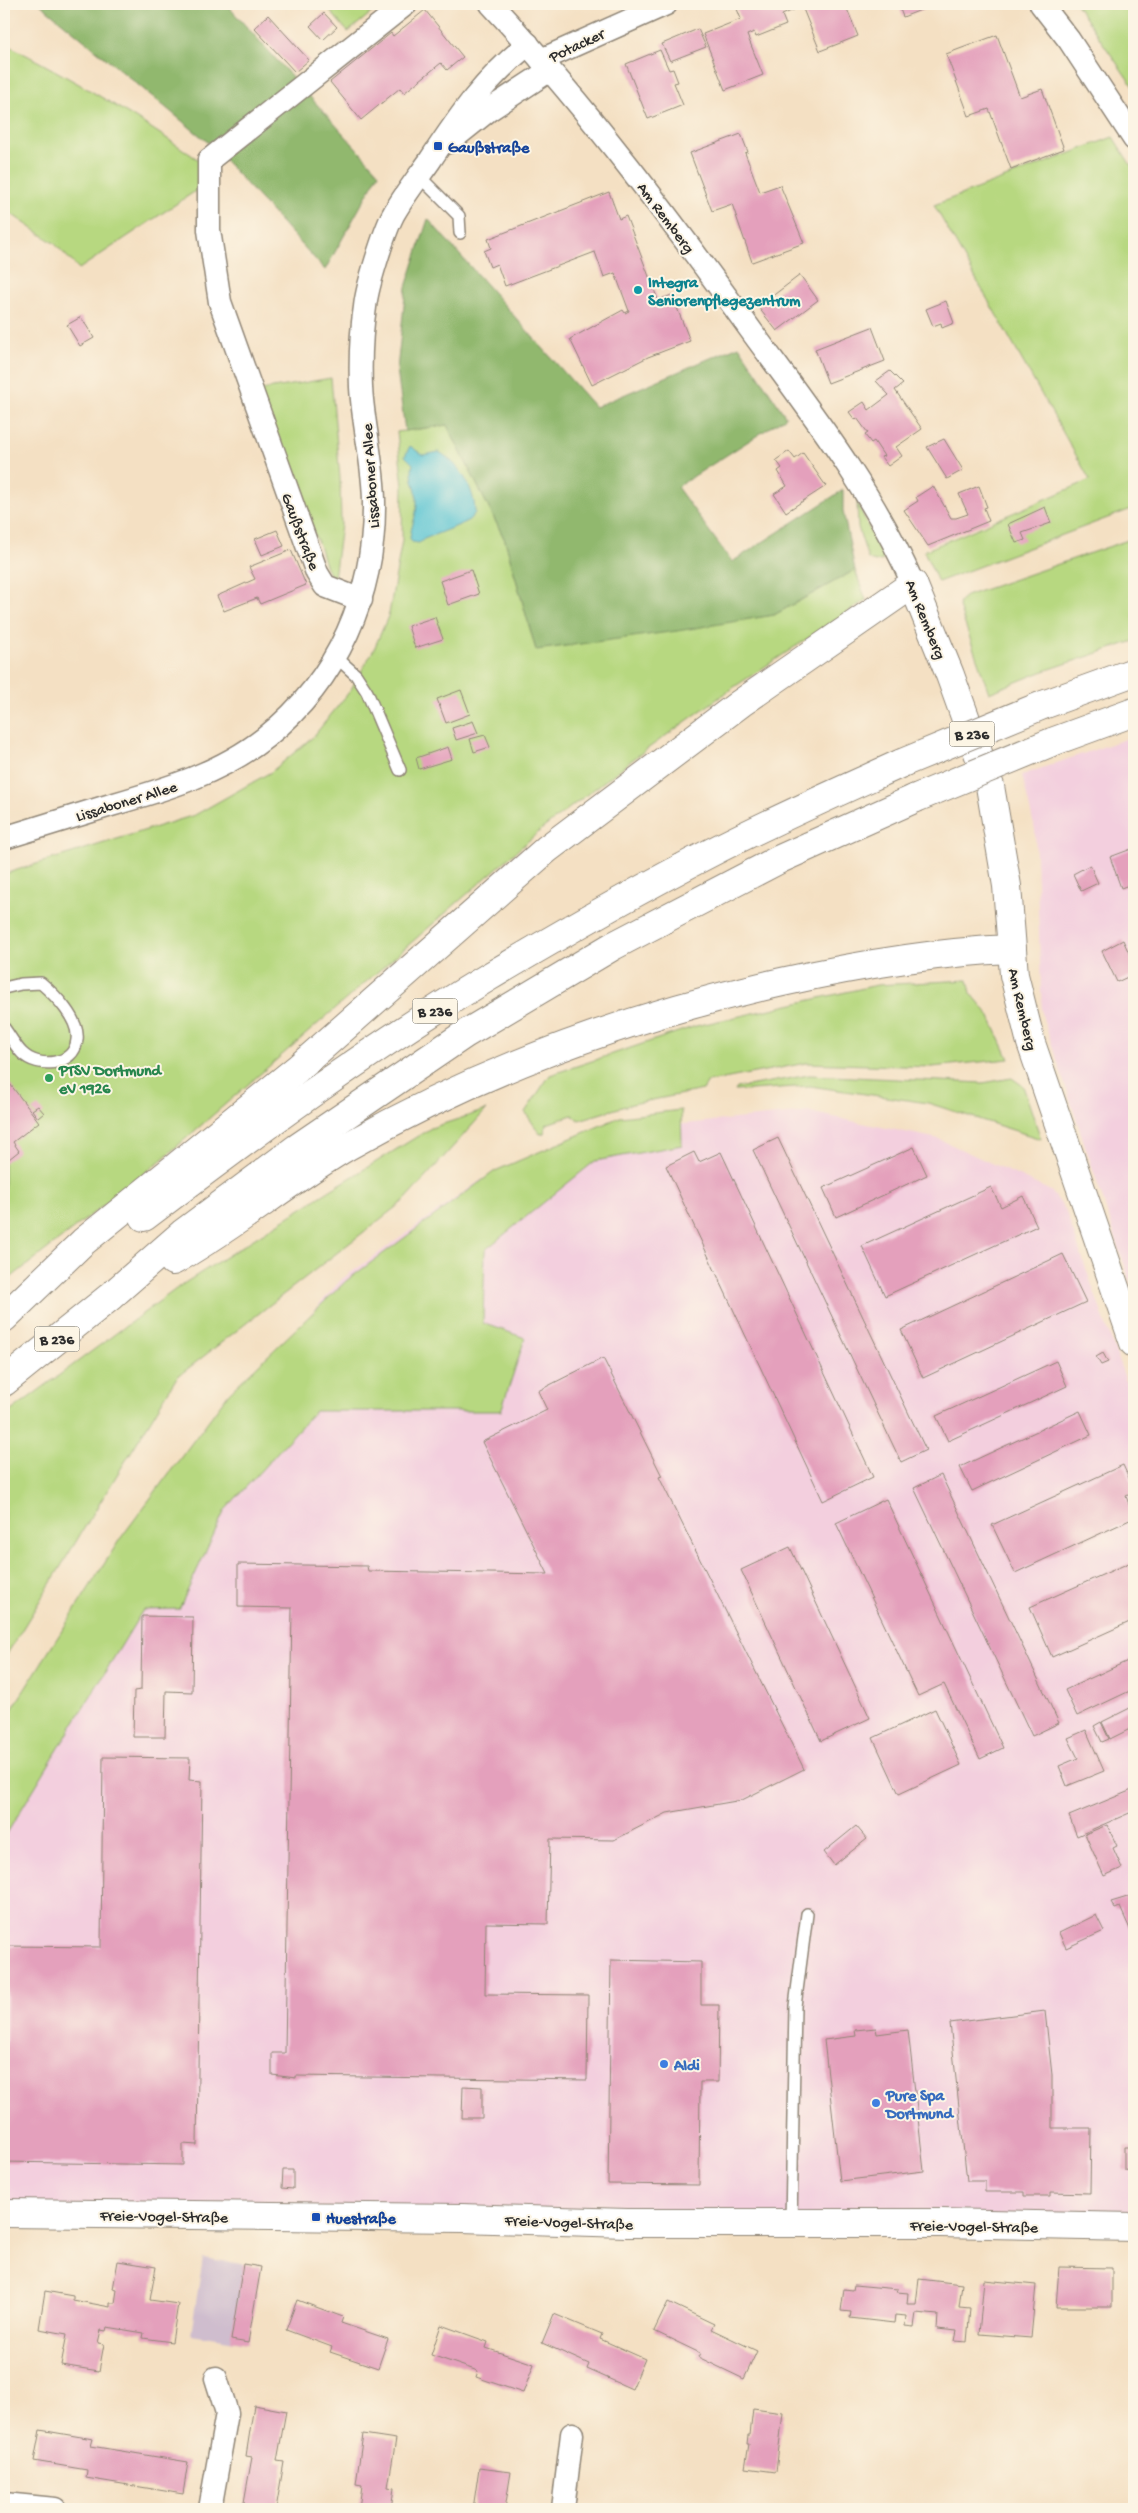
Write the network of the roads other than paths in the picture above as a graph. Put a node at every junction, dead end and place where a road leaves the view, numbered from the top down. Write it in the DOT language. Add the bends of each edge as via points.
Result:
graph roads {
  1 [pos="406,4"];
  2 [pos="491,4"];
  3 [pos="666,4"];
  4 [pos="1041,4"];
  5 [pos="540,58"];
  6 [pos="1134,139"];
  7 [pos="433,156"];
  8 [pos="419,176"];
  9 [pos="460,233"];
  10 [pos="913,584"];
  11 [pos="361,600"];
  12 [pos="336,657"];
  13 [pos="1134,672"];
  14 [pos="1134,712"];
  15 [pos="400,770"];
  16 [pos="4,838"];
  17 [pos="1012,949"];
  18 [pos="4,988"];
  19 [pos="4,1028"];
  20 [pos="111,1296"];
  21 [pos="4,1319"];
  22 [pos="1134,1343"];
  23 [pos="4,1382"];
  24 [pos="807,1914"];
  25 [pos="4,2217"];
  26 [pos="791,2224"];
  27 [pos="1134,2227"];
  28 [pos="216,2378"];
  29 [pos="572,2434"];
  30 [pos="4,2504"];
  31 [pos="55,2509"];
  32 [pos="210,2509"];
  33 [pos="563,2509"];
  1 -- 11 [label="street, Gaußstraße" via="209,160 209,230 220,302 317,573 325,586"];
  2 -- 5 [label="street, Am Remberg"];
  3 -- 5 [label="street, Potacker"];
  4 -- 6 [label="street" via="1069,40"];
  5 -- 7 [label="street, Lissaboner Allee" via="489,110"];
  5 -- 7 [label="street, Lissaboner Allee" via="503,65 466,106"];
  5 -- 10 [label="street, Am Remberg" via="680,233 839,451 874,506"];
  7 -- 8 [label="street, Lissaboner Allee"];
  8 -- 9 [label="lane" via="459,216"];
  8 -- 11 [label="street, Lissaboner Allee" via="392,216 365,303 362,387 374,502 373,541"];
  10 -- 17 [label="main road, Am Remberg" via="990,786 1007,886"];
  10 -- 21 [label="main road" via="741,703 547,849 297,1069 83,1242"];
  11 -- 12 [label="street, Lissaboner Allee"];
  12 -- 15 [label="lane" via="367,692"];
  12 -- 16 [label="street, Lissaboner Allee" via="296,710 265,738 209,772 146,795"];
  13 -- 21 [label="main road, B 236, bridge" via="1043,705 902,763 712,852 562,934 372,1051 262,1128"];
  14 -- 20 [label="main road, B 236, bridge" via="916,798 780,859 622,941 465,1034 297,1148 183,1233"];
  17 -- 20 [label="main road" via="888,960 820,973 688,1004 545,1052 410,1112 346,1147 185,1254"];
  17 -- 22 [label="main road, Am Remberg" via="1014,975 1031,1043"];
  18 -- 19 [label="lane" via="41,983 55,995 71,1017 78,1040 70,1056 57,1063 41,1063 24,1054"];
  20 -- 23 [label="main road, B 236"];
  24 -- 26 [label="lane" via="795,2006"];
  25 -- 26 [label="main road, Freie-Vogel-Straße"];
  26 -- 27 [label="main road, Freie-Vogel-Straße"];
  28 -- 32 [label="street" via="227,2413"];
  29 -- 33 [label="street"];
  30 -- 31 [label="street"];
}
